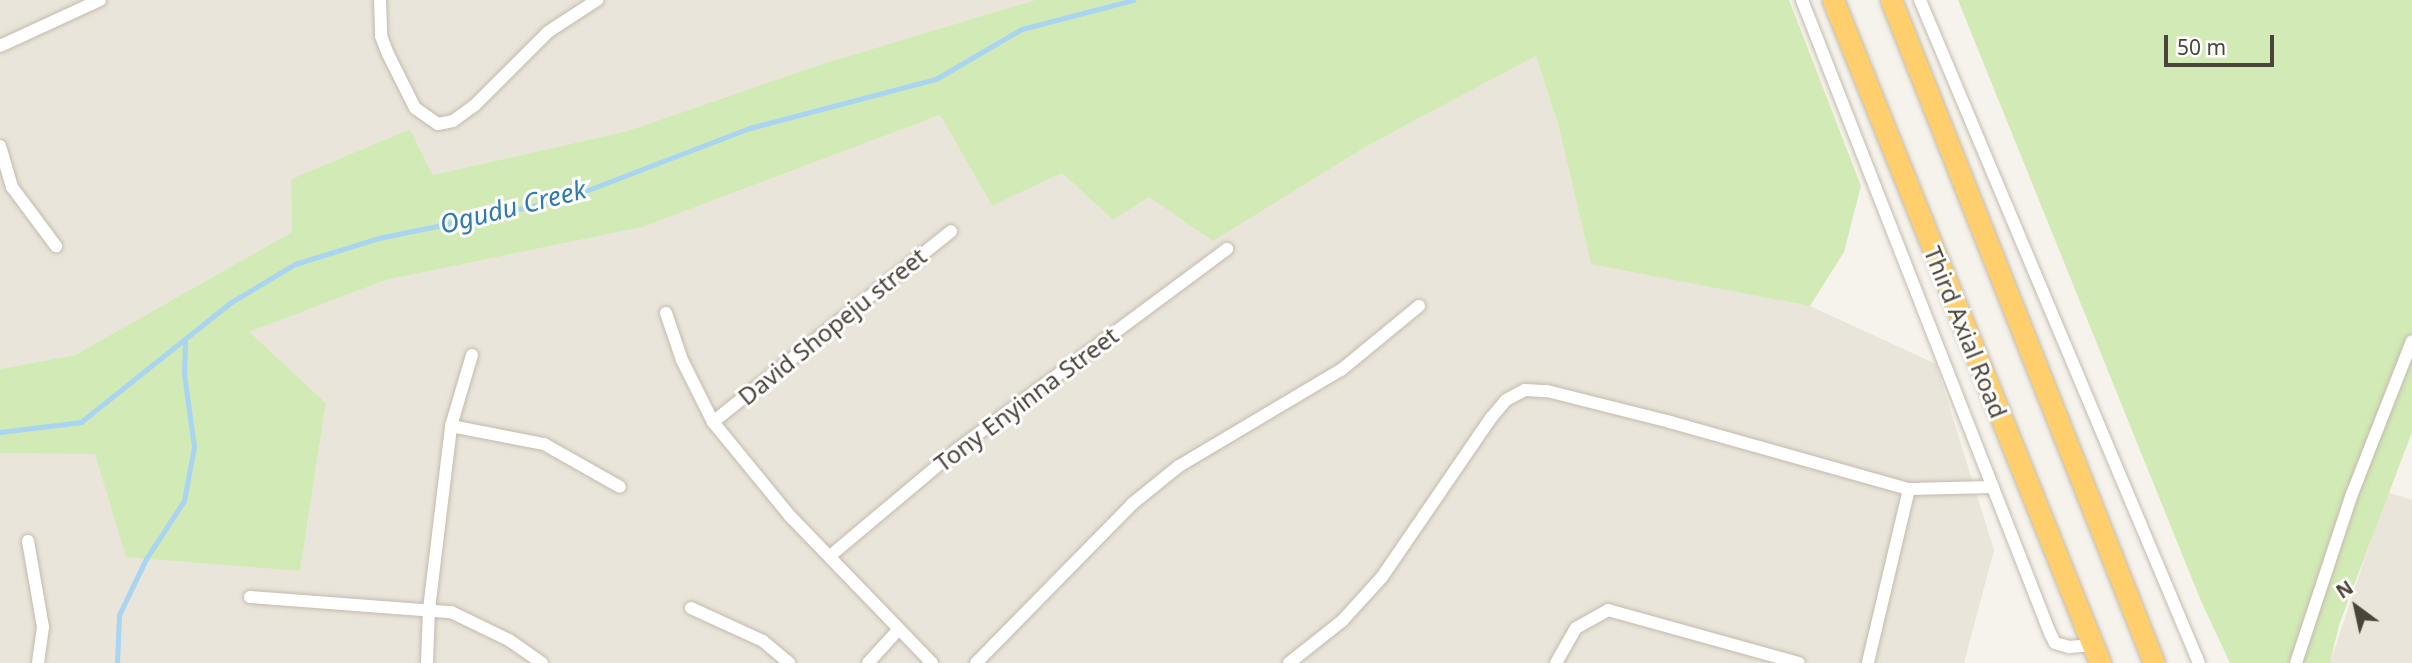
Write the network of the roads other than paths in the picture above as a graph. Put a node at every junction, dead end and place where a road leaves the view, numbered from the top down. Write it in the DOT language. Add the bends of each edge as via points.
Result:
graph roads {
  1 [pos="100,0"];
  2 [pos="380,0"];
  3 [pos="597,0"];
  4 [pos="1802,0"];
  5 [pos="1833,0"];
  6 [pos="1891,0"];
  7 [pos="1920,0"];
  8 [pos="0,46"];
  9 [pos="0,146"];
  10 [pos="951,230"];
  11 [pos="56,246"];
  12 [pos="1227,249"];
  13 [pos="1419,306"];
  14 [pos="667,313"];
  15 [pos="2412,341"];
  16 [pos="472,355"];
  17 [pos="713,422"];
  18 [pos="451,426"];
  19 [pos="620,487"];
  20 [pos="1993,487"];
  21 [pos="1909,489"];
  22 [pos="28,541"];
  23 [pos="831,556"];
  24 [pos="250,597"];
  25 [pos="691,608"];
  26 [pos="429,609"];
  27 [pos="898,631"];
  28 [pos="2096,654"];
  29 [pos="36,662"];
  30 [pos="427,663"];
  31 [pos="542,663"];
  32 [pos="789,663"];
  33 [pos="868,663"];
  34 [pos="932,663"];
  35 [pos="976,663"];
  36 [pos="1289,663"];
  37 [pos="1556,663"];
  38 [pos="1799,663"];
  39 [pos="1868,663"];
  40 [pos="2154,663"];
  41 [pos="2199,663"];
  42 [pos="2295,663"];
  1 -- 8 [label="street" via="63,21"];
  2 -- 3 [label="street" via="381,36 388,54 415,108 438,124 453,121 475,105 548,32"];
  4 -- 20 [label="street"];
  5 -- 28 [label="highway, Third Axial Road"];
  6 -- 40 [label="highway"];
  7 -- 41 [label="street"];
  9 -- 11 [label="street" via="12,187"];
  10 -- 17 [label="street, David Shopeju street"];
  12 -- 23 [label="street, Tony Enyinna Street" via="955,451"];
  13 -- 35 [label="street" via="1342,370 1179,466"];
  14 -- 17 [label="street" via="681,360"];
  15 -- 42 [label="street" via="2352,495"];
  16 -- 18 [label="street"];
  17 -- 23 [label="street" via="789,514"];
  18 -- 19 [label="street" via="544,444"];
  18 -- 26 [label="street"];
  20 -- 21 [label="street"];
  20 -- 28 [label="street" via="2055,643"];
  21 -- 36 [label="street" via="1670,422 1547,391 1525,390 1506,400 1382,577 1342,621"];
  21 -- 39 [label="street"];
  22 -- 29 [label="street" via="43,627"];
  23 -- 27 [label="street"];
  24 -- 26 [label="street"];
  25 -- 32 [label="street" via="763,641"];
  26 -- 30 [label="street"];
  26 -- 31 [label="street" via="451,612 509,640"];
  27 -- 33 [label="street"];
  27 -- 34 [label="street"];
  37 -- 38 [label="street" via="1576,628 1608,610"];
}
